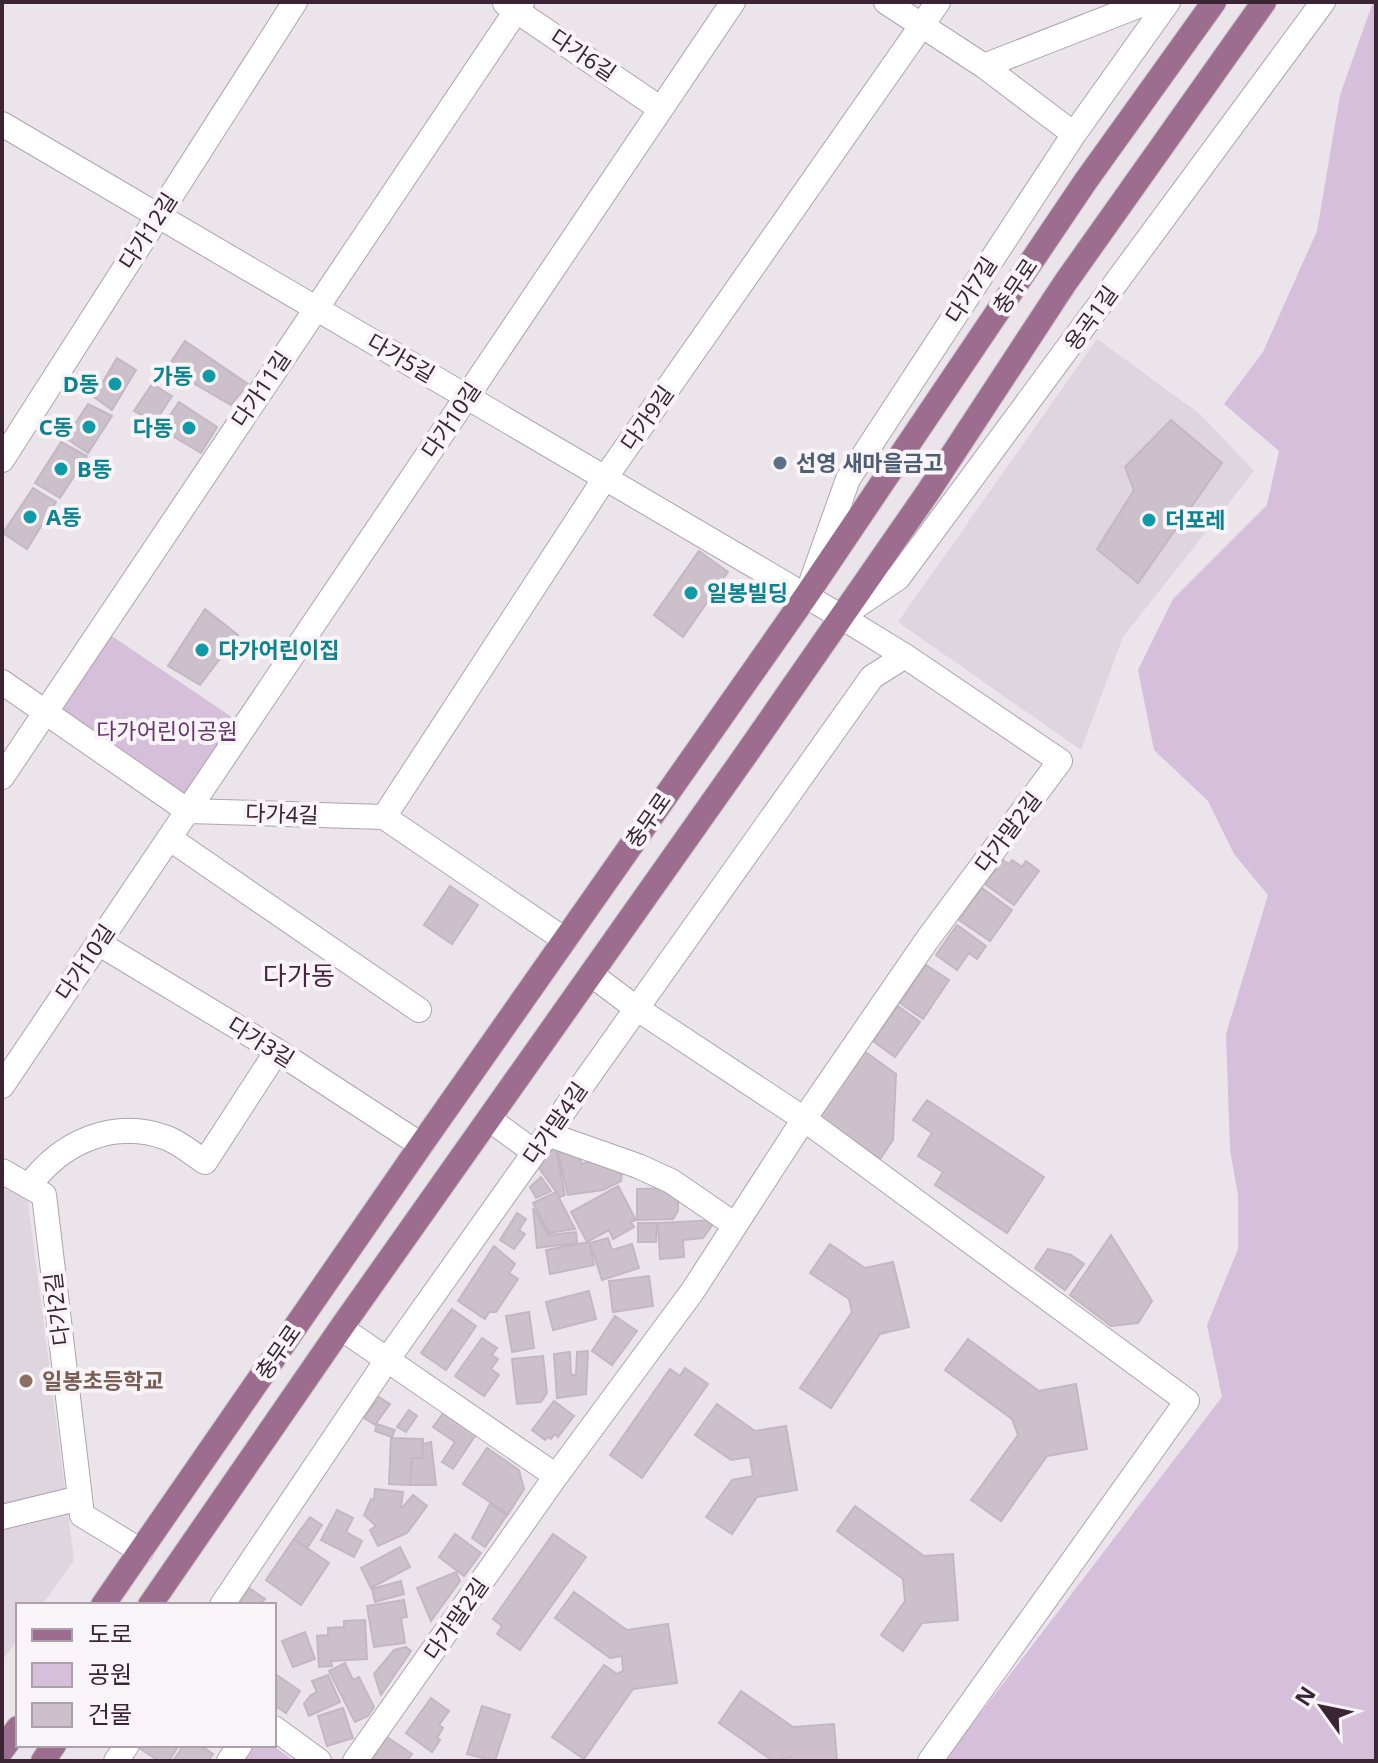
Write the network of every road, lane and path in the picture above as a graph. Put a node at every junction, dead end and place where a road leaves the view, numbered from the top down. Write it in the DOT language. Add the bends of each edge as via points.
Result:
graph roads {
  1 [pos="295,2"];
  2 [pos="733,2"];
  3 [pos="886,2"];
  4 [pos="938,2"];
  5 [pos="1148,2"];
  6 [pos="1168,2"];
  7 [pos="1214,2"];
  8 [pos="1264,2"];
  9 [pos="1323,2"];
  10 [pos="514,5"];
  11 [pos="921,25"];
  12 [pos="984,66"];
  13 [pos="661,109"];
  14 [pos="2,124"];
  15 [pos="1074,134"];
  16 [pos="158,215"];
  17 [pos="315,308"];
  18 [pos="466,396"];
  19 [pos="2,460"];
  20 [pos="605,478"];
  21 [pos="806,596"];
  22 [pos="840,616"];
  23 [pos="905,656"];
  24 [pos="2,682"];
  25 [pos="45,713"];
  26 [pos="2,777"];
  27 [pos="188,811"];
  28 [pos="384,817"];
  29 [pos="169,838"];
  30 [pos="565,940"];
  31 [pos="98,943"];
  32 [pos="592,975"];
  33 [pos="636,1008"];
  34 [pos="419,1010"];
  35 [pos="277,1051"];
  36 [pos="2,1086"];
  37 [pos="489,1119"];
  38 [pos="804,1119"];
  39 [pos="540,1143"];
  40 [pos="421,1145"];
  41 [pos="2,1171"];
  42 [pos="29,1186"];
  43 [pos="735,1225"];
  44 [pos="341,1328"];
  45 [pos="387,1360"];
  46 [pos="556,1476"];
  47 [pos="80,1498"];
  48 [pos="2,1517"];
  49 [pos="141,1551"];
  50 [pos="104,1603"];
  51 [pos="151,1603"];
  52 [pos="223,1603"];
  53 [pos="276,1729"];
  54 [pos="16,1731"];
  55 [pos="2,1750"];
  56 [pos="319,1761"];
  57 [pos="355,1761"];
  58 [pos="930,1761"];
  1 -- 16 [label="street, 다가12길"];
  2 -- 13 [label="street, 다가10길"];
  3 -- 11 [label="street"];
  4 -- 11 [label="street, 다가9길"];
  5 -- 12 [label="street"];
  6 -- 15 [label="street, 다가7길"];
  7 -- 21 [label="main road, 충무로" via="1085,182"];
  8 -- 22 [label="main road, 충무로" via="1065,283"];
  9 -- 22 [label="street, 용곡1길" via="898,578"];
  10 -- 13 [label="street, 다가6길"];
  10 -- 17 [label="street, 다가11길"];
  11 -- 12 [label="street"];
  11 -- 20 [label="street, 다가9길"];
  12 -- 15 [label="street"];
  13 -- 18 [label="street, 다가10길"];
  14 -- 16 [label="street, 다가5길"];
  15 -- 21 [label="street, 다가7길" via="848,479"];
  16 -- 17 [label="street, 다가5길"];
  16 -- 19 [label="street, 다가12길"];
  17 -- 18 [label="street, 다가5길"];
  17 -- 25 [label="street, 다가11길"];
  18 -- 20 [label="street, 다가5길"];
  18 -- 27 [label="street, 다가10길"];
  20 -- 21 [label="street, 다가5길"];
  20 -- 28 [label="street, 다가9길"];
  21 -- 22 [label="street, 다가5길"];
  21 -- 30 [label="main road, 충무로"];
  22 -- 23 [label="street, 다가말2길"];
  22 -- 32 [label="main road, 충무로"];
  23 -- 33 [label="street, 다가말4길" via="872,677"];
  23 -- 38 [label="street, 다가말2길" via="1060,761 927,940"];
  24 -- 25 [label="street"];
  25 -- 26 [label="street, 다가11길"];
  25 -- 27 [label="street"];
  27 -- 28 [label="street, 다가4길"];
  27 -- 29 [label="street, 다가10길"];
  28 -- 30 [label="street"];
  29 -- 31 [label="street, 다가10길"];
  29 -- 34 [label="street"];
  30 -- 40 [label="main road, 충무로"];
  31 -- 35 [label="street, 다가3길"];
  31 -- 36 [label="street, 다가10길"];
  32 -- 33 [label="street"];
  32 -- 37 [label="main road, 충무로"];
  33 -- 38 [label="street"];
  33 -- 39 [label="street, 다가말4길"];
  35 -- 40 [label="street, 다가3길"];
  35 -- 42 [label="street" via="205,1162 170,1139 136,1129 107,1132 81,1140 42,1167"];
  37 -- 39 [label="street"];
  37 -- 44 [label="main road, 충무로"];
  38 -- 43 [label="street, 다가말2길"];
  38 -- 58 [label="street" via="1187,1401"];
  39 -- 43 [label="street" via="638,1166 671,1181"];
  39 -- 45 [label="street, 다가말4길"];
  40 -- 49 [label="main road, 충무로"];
  41 -- 42 [label="street"];
  42 -- 47 [label="street, 다가2길" via="44,1195"];
  43 -- 46 [label="street, 다가말2길"];
  44 -- 45 [label="street"];
  44 -- 51 [label="main road, 충무로"];
  45 -- 46 [label="street"];
  45 -- 52 [label="street, 다가말4길"];
  46 -- 57 [label="street, 다가말2길"];
  47 -- 48 [label="street"];
  47 -- 49 [label="street, 다가2길" via="82,1515"];
  49 -- 50 [label="main road, 충무로"];
  53 -- 56 [label="street"];
  54 -- 55 [label="main road"];
}
